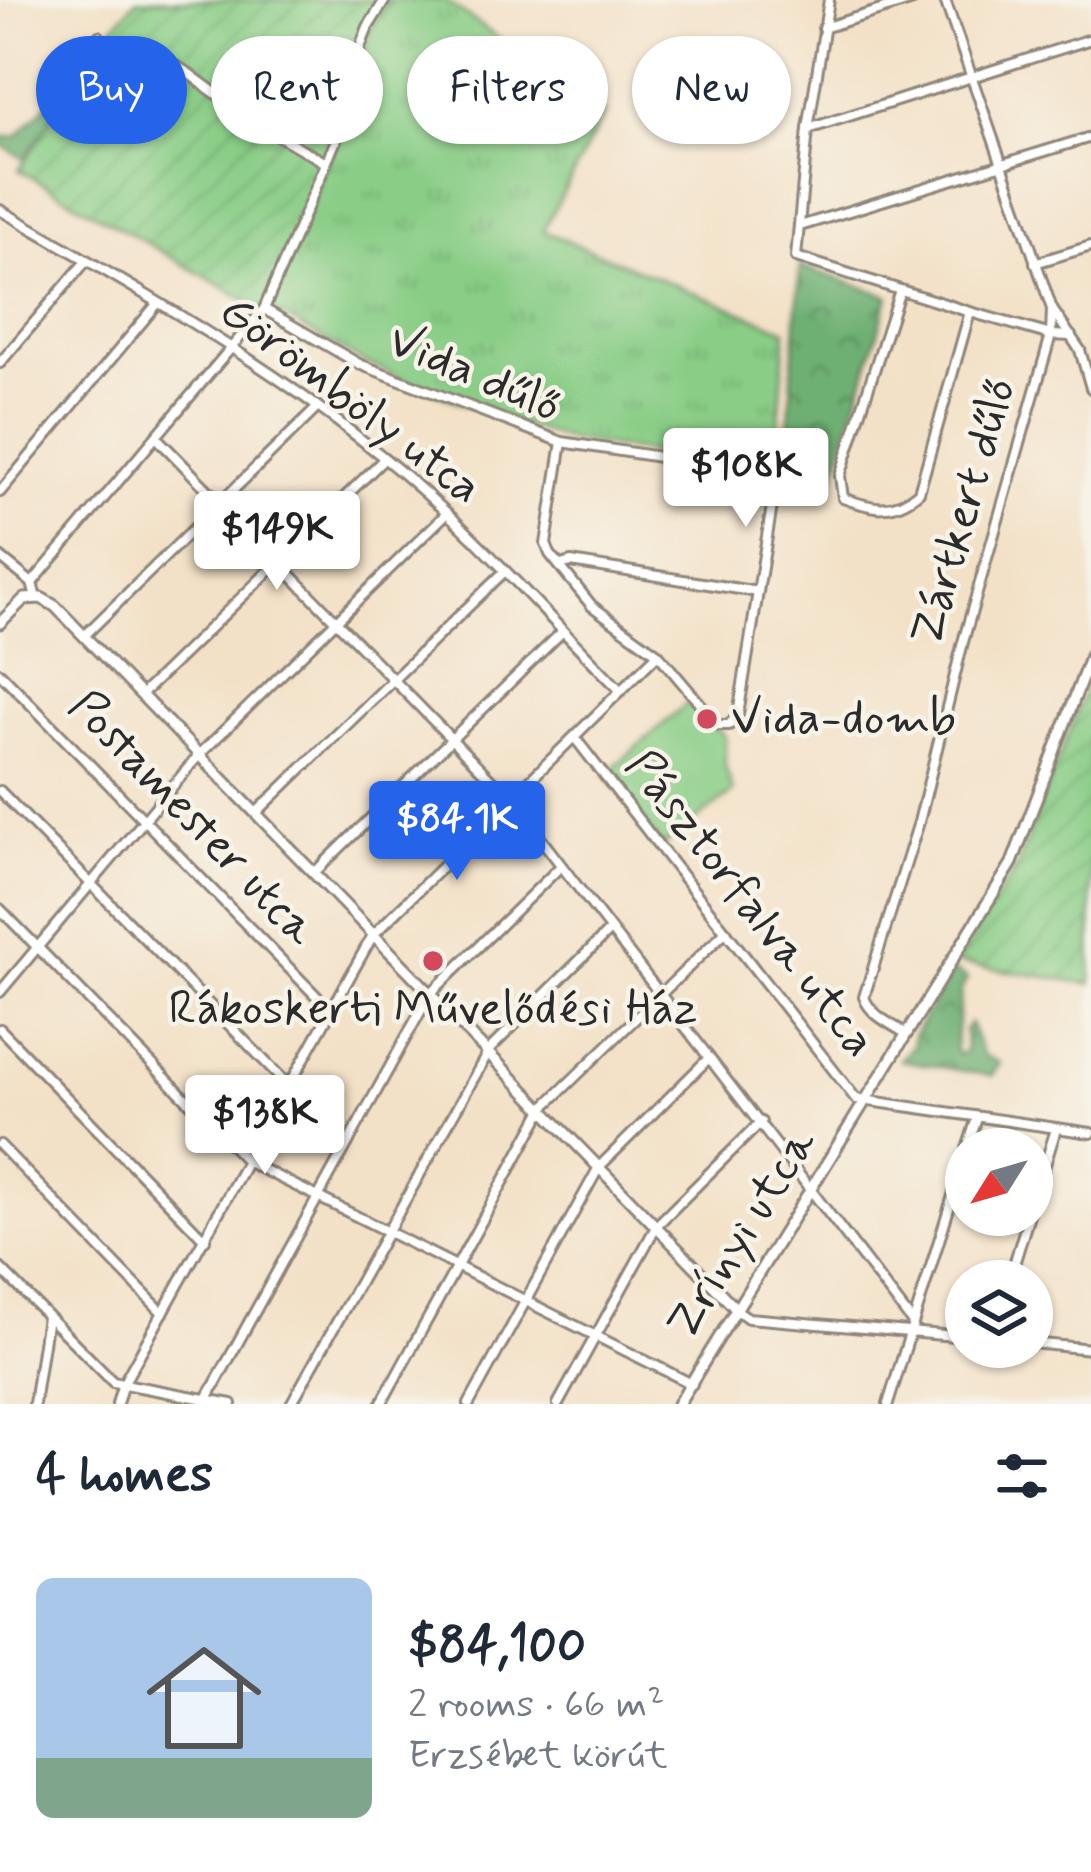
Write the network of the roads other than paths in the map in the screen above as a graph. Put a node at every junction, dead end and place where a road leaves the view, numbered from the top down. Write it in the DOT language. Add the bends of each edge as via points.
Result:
graph roads {
  1 [pos="385,0"];
  2 [pos="829,0"];
  3 [pos="913,0"];
  4 [pos="945,0"];
  5 [pos="822,28"];
  6 [pos="1091,39"];
  7 [pos="187,72"];
  8 [pos="970,77"];
  9 [pos="808,129"];
  10 [pos="1091,136"];
  11 [pos="326,163"];
  12 [pos="999,164"];
  13 [pos="2,214"];
  14 [pos="799,226"];
  15 [pos="1091,246"];
  16 [pos="86,261"];
  17 [pos="1035,263"];
  18 [pos="900,290"];
  19 [pos="158,303"];
  20 [pos="1052,308"];
  21 [pos="264,309"];
  22 [pos="970,312"];
  23 [pos="1051,335"];
  24 [pos="1071,337"];
  25 [pos="232,346"];
  26 [pos="1086,349"];
  27 [pos="0,362"];
  28 [pos="1091,388"];
  29 [pos="317,408"];
  30 [pos="156,437"];
  31 [pos="562,442"];
  32 [pos="383,459"];
  33 [pos="0,491"];
  34 [pos="219,502"];
  35 [pos="447,513"];
  36 [pos="0,557"];
  37 [pos="279,561"];
  38 [pos="561,565"];
  39 [pos="505,572"];
  40 [pos="32,583"];
  41 [pos="758,592"];
  42 [pos="36,598"];
  43 [pos="337,621"];
  44 [pos="0,623"];
  45 [pos="562,632"];
  46 [pos="84,636"];
  47 [pos="658,654"];
  48 [pos="1091,655"];
  49 [pos="0,674"];
  50 [pos="394,680"];
  51 [pos="621,691"];
  52 [pos="141,695"];
  53 [pos="574,738"];
  54 [pos="452,739"];
  55 [pos="199,755"];
  56 [pos="0,791"];
  57 [pos="511,800"];
  58 [pos="256,813"];
  59 [pos="145,820"];
  60 [pos="562,866"];
  61 [pos="314,873"];
  62 [pos="91,884"];
  63 [pos="0,909"];
  64 [pos="610,930"];
  65 [pos="726,932"];
  66 [pos="373,935"];
  67 [pos="38,947"];
  68 [pos="0,992"];
  69 [pos="662,993"];
  70 [pos="430,994"];
  71 [pos="332,1012"];
  72 [pos="0,1029"];
  73 [pos="908,1035"];
  74 [pos="488,1053"];
  75 [pos="709,1058"];
  76 [pos="289,1086"];
  77 [pos="867,1102"];
  78 [pos="544,1109"];
  79 [pos="977,1118"];
  80 [pos="760,1122"];
  81 [pos="974,1128"];
  82 [pos="1056,1130"];
  83 [pos="1091,1133"];
  84 [pos="1053,1140"];
  85 [pos="0,1145"];
  86 [pos="248,1162"];
  87 [pos="599,1167"];
  88 [pos="813,1189"];
  89 [pos="320,1198"];
  90 [pos="945,1221"];
  91 [pos="656,1226"];
  92 [pos="388,1232"];
  93 [pos="205,1240"];
  94 [pos="459,1266"];
  95 [pos="0,1268"];
  96 [pos="527,1301"];
  97 [pos="738,1311"];
  98 [pos="163,1313"];
  99 [pos="47,1317"];
  100 [pos="911,1328"];
  101 [pos="945,1334"];
  102 [pos="596,1335"];
  103 [pos="1053,1345"];
  104 [pos="1091,1348"];
  105 [pos="692,1384"];
  106 [pos="122,1386"];
  107 [pos="204,1402"];
  108 [pos="34,1404"];
  109 [pos="118,1404"];
  110 [pos="232,1404"];
  111 [pos="291,1404"];
  112 [pos="381,1404"];
  113 [pos="469,1404"];
  114 [pos="558,1404"];
  115 [pos="678,1404"];
  116 [pos="888,1404"];
  1 -- 11 [label="street" via="351,71 345,119"];
  2 -- 5 [label="street"];
  3 -- 5 [label="street"];
  4 -- 8 [label="street"];
  5 -- 9 [label="street"];
  6 -- 8 [label="street"];
  7 -- 11 [label="street"];
  8 -- 9 [label="street"];
  8 -- 12 [label="street"];
  9 -- 14 [label="street"];
  10 -- 12 [label="street"];
  11 -- 21 [label="street"];
  12 -- 14 [label="street"];
  12 -- 17 [label="street"];
  13 -- 16 [label="street, Görömböly utca"];
  14 -- 18 [label="street" via="796,256"];
  15 -- 17 [label="street"];
  16 -- 19 [label="street, Görömböly utca"];
  16 -- 27 [label="street"];
  17 -- 20 [label="street"];
  18 -- 22 [label="street"];
  18 -- 22 [label="street" via="840,476 843,498 876,510 904,505 919,492"];
  19 -- 25 [label="street, Görömböly utca"];
  19 -- 33 [label="street"];
  20 -- 23 [label="street"];
  20 -- 24 [label="street"];
  21 -- 25 [label="street"];
  21 -- 31 [label="street, Vida dűlő" via="359,364"];
  22 -- 23 [label="street"];
  23 -- 24 [label="street"];
  23 -- 73 [label="street, Zártkert dűlő" via="864,997"];
  24 -- 26 [label="street"];
  25 -- 29 [label="street, Görömböly utca"];
  25 -- 30 [label="street"];
  26 -- 28 [label="street"];
  29 -- 32 [label="street, Görömböly utca"];
  29 -- 34 [label="street"];
  30 -- 34 [label="street"];
  30 -- 40 [label="street"];
  31 -- 38 [label="street, Vida dűlő" via="546,544"];
  31 -- 41 [label="street" via="776,475"];
  32 -- 35 [label="street, Görömböly utca"];
  32 -- 37 [label="street"];
  34 -- 37 [label="street"];
  34 -- 46 [label="street"];
  35 -- 39 [label="street, Görömböly utca"];
  35 -- 43 [label="street"];
  36 -- 40 [label="street"];
  37 -- 43 [label="street"];
  37 -- 52 [label="street"];
  38 -- 41 [label="street"];
  38 -- 47 [label="street, Vida dűlő" via="592,606"];
  39 -- 45 [label="street, Görömböly utca"];
  39 -- 50 [label="street"];
  40 -- 42 [label="street"];
  41 -- 47 [label="street, Vida dűlő" via="738,715 729,724 718,725"];
  42 -- 44 [label="street" via="19,602"];
  42 -- 46 [label="street"];
  43 -- 50 [label="street"];
  43 -- 55 [label="street"];
  45 -- 51 [label="street, Görömböly utca"];
  45 -- 54 [label="street"];
  46 -- 52 [label="street"];
  47 -- 51 [label="street"];
  48 -- 73 [label="street, Zrínyi utca" via="1019,849"];
  49 -- 59 [label="street, Postamester utca"];
  50 -- 54 [label="street"];
  50 -- 58 [label="street"];
  51 -- 53 [label="street"];
  52 -- 55 [label="street"];
  53 -- 57 [label="street"];
  53 -- 65 [label="street, Pásztorfalva utca"];
  54 -- 57 [label="street"];
  54 -- 61 [label="street"];
  55 -- 58 [label="street"];
  55 -- 59 [label="street"];
  56 -- 62 [label="street"];
  57 -- 60 [label="street"];
  57 -- 66 [label="street"];
  58 -- 61 [label="street"];
  59 -- 62 [label="street"];
  59 -- 71 [label="street, Postamester utca"];
  60 -- 64 [label="street"];
  60 -- 70 [label="street"];
  61 -- 66 [label="street"];
  62 -- 67 [label="street"];
  62 -- 76 [label="street"];
  63 -- 67 [label="street"];
  64 -- 69 [label="street"];
  64 -- 74 [label="street"];
  65 -- 69 [label="street"];
  65 -- 77 [label="street, Pásztorfalva utca" via="856,1099"];
  66 -- 70 [label="street"];
  66 -- 71 [label="street"];
  67 -- 68 [label="street"];
  67 -- 86 [label="street"];
  69 -- 75 [label="street"];
  69 -- 78 [label="street"];
  70 -- 74 [label="street"];
  70 -- 89 [label="street"];
  71 -- 76 [label="street"];
  72 -- 93 [label="street"];
  73 -- 77 [label="street, Zrínyi utca"];
  74 -- 78 [label="street"];
  74 -- 92 [label="street"];
  75 -- 80 [label="street"];
  75 -- 87 [label="street"];
  76 -- 86 [label="street"];
  77 -- 79 [label="street, Pásztorfalva utca"];
  77 -- 88 [label="street, Zrínyi utca"];
  78 -- 87 [label="street"];
  78 -- 94 [label="street"];
  79 -- 81 [label="street"];
  79 -- 82 [label="street, Pásztorfalva utca"];
  80 -- 88 [label="street"];
  80 -- 91 [label="street"];
  82 -- 83 [label="street, Pásztorfalva utca"];
  82 -- 84 [label="street"];
  85 -- 98 [label="street"];
  86 -- 89 [label="street"];
  86 -- 93 [label="street"];
  87 -- 91 [label="street"];
  87 -- 96 [label="street"];
  88 -- 97 [label="street, Zrínyi utca"];
  88 -- 100 [label="street"];
  89 -- 92 [label="street"];
  89 -- 107 [label="street"];
  90 -- 100 [label="street"];
  91 -- 97 [label="street"];
  91 -- 102 [label="street"];
  92 -- 94 [label="street"];
  92 -- 111 [label="street"];
  93 -- 98 [label="street"];
  94 -- 96 [label="street"];
  94 -- 112 [label="street"];
  95 -- 99 [label="street"];
  96 -- 102 [label="street"];
  96 -- 113 [label="street"];
  97 -- 100 [label="street"];
  97 -- 105 [label="street, Zrínyi utca"];
  98 -- 106 [label="street"];
  99 -- 106 [label="street"];
  99 -- 108 [label="street"];
  100 -- 101 [label="street"];
  100 -- 116 [label="street"];
  102 -- 105 [label="street"];
  102 -- 114 [label="street"];
  103 -- 104 [label="street"];
  105 -- 115 [label="street, Zrínyi utca"];
  106 -- 107 [label="street"];
  106 -- 109 [label="street"];
  107 -- 110 [label="street"];
}
